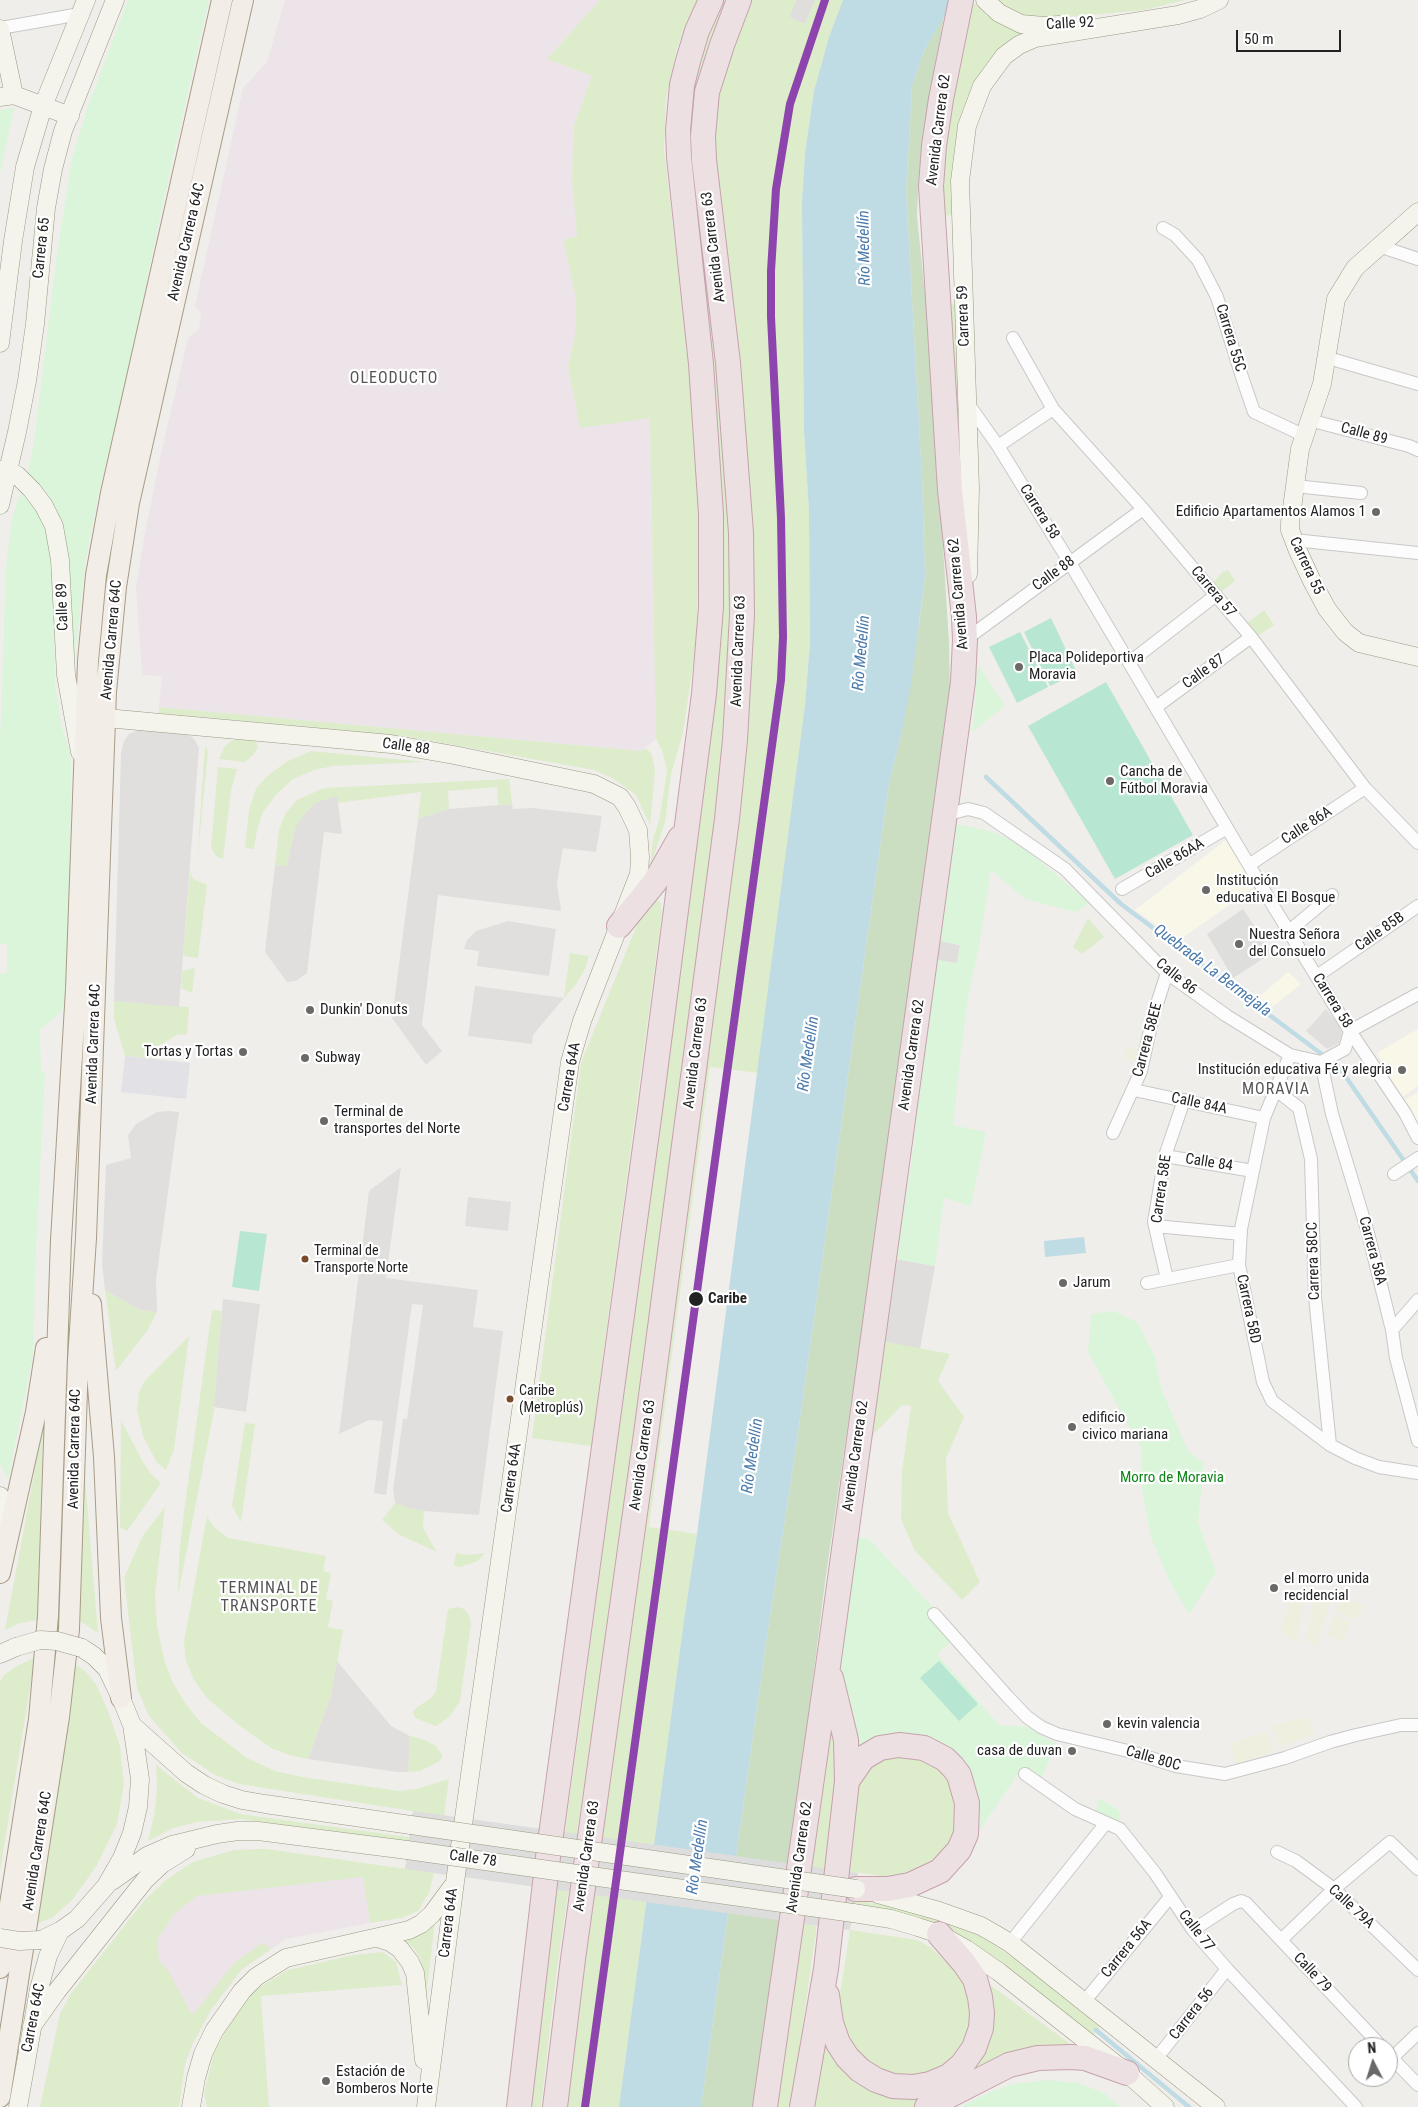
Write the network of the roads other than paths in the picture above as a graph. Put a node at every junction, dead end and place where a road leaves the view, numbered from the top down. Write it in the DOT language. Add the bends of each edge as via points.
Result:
graph roads {
  1 [pos="115,0"];
  2 [pos="222,0"];
  3 [pos="243,0"];
  4 [pos="711,0"];
  5 [pos="739,0"];
  6 [pos="960,0"];
  7 [pos="985,0"];
  8 [pos="1219,0"];
  9 [pos="83,7"];
  10 [pos="0,29"];
  11 [pos="1055,30"];
  12 [pos="7,96"];
  13 [pos="43,106"];
  14 [pos="70,116"];
  15 [pos="1418,212"];
  16 [pos="1163,228"];
  17 [pos="1378,246"];
  18 [pos="1418,259"];
  19 [pos="1013,338"];
  20 [pos="0,344"];
  21 [pos="1328,358"];
  22 [pos="1418,384"];
  23 [pos="967,402"];
  24 [pos="1053,409"];
  25 [pos="1306,427"];
  26 [pos="998,446"];
  27 [pos="1418,450"];
  28 [pos="4,470"];
  29 [pos="1295,486"];
  30 [pos="1361,493"];
  31 [pos="0,505"];
  32 [pos="1143,509"];
  33 [pos="1294,540"];
  34 [pos="1418,553"];
  35 [pos="1070,562"];
  36 [pos="1216,595"];
  37 [pos="1252,637"];
  38 [pos="965,640"];
  39 [pos="1418,657"];
  40 [pos="1130,662"];
  41 [pos="1156,707"];
  42 [pos="106,718"];
  43 [pos="84,768"];
  44 [pos="1365,788"];
  45 [pos="945,815"];
  46 [pos="688,824"];
  47 [pos="1227,828"];
  48 [pos="1418,843"];
  49 [pos="1249,865"];
  50 [pos="638,874"];
  51 [pos="1122,889"];
  52 [pos="1332,895"];
  53 [pos="1418,906"];
  54 [pos="619,926"];
  55 [pos="1289,931"];
  56 [pos="1167,972"];
  57 [pos="1316,976"];
  58 [pos="1418,994"];
  59 [pos="1350,1031"];
  60 [pos="1290,1055"];
  61 [pos="1323,1061"];
  62 [pos="1134,1090"];
  63 [pos="1276,1090"];
  64 [pos="1184,1100"];
  65 [pos="1264,1118"];
  66 [pos="1113,1133"];
  67 [pos="1418,1138"];
  68 [pos="1165,1156"];
  69 [pos="1417,1159"];
  70 [pos="1253,1171"];
  71 [pos="1396,1172"];
  72 [pos="1155,1226"];
  73 [pos="1241,1234"];
  74 [pos="86,1238"];
  75 [pos="61,1240"];
  76 [pos="1239,1265"];
  77 [pos="1167,1279"];
  78 [pos="1147,1283"];
  79 [pos="1418,1300"];
  80 [pos="1392,1330"];
  81 [pos="1418,1440"];
  82 [pos="1330,1445"];
  83 [pos="1418,1473"];
  84 [pos="0,1496"];
  85 [pos="0,1546"];
  86 [pos="0,1574"];
  87 [pos="934,1614"];
  88 [pos="0,1654"];
  89 [pos="828,1666"];
  90 [pos="122,1698"];
  91 [pos="132,1725"];
  92 [pos="1418,1725"];
  93 [pos="1025,1774"];
  94 [pos="848,1781"];
  95 [pos="1106,1823"];
  96 [pos="217,1834"];
  97 [pos="1277,1852"];
  98 [pos="1418,1869"];
  99 [pos="455,1882"];
  100 [pos="106,1886"];
  101 [pos="856,1889"];
  102 [pos="1334,1890"];
  103 [pos="1170,1896"];
  104 [pos="1193,1930"];
  105 [pos="60,1931"];
  106 [pos="939,1934"];
  107 [pos="0,1938"];
  108 [pos="377,1938"];
  109 [pos="1281,1940"];
  110 [pos="1010,1943"];
  111 [pos="0,1968"];
  112 [pos="826,1968"];
  113 [pos="1227,1969"];
  114 [pos="1418,1970"];
  115 [pos="1084,2002"];
  116 [pos="32,2026"];
  117 [pos="1418,2033"];
  118 [pos="1373,2037"];
  119 [pos="1398,2049"];
  120 [pos="1156,2059"];
  121 [pos="1398,2064"];
  122 [pos="1127,2073"];
  123 [pos="1418,2085"];
  124 [pos="0,2097"];
  125 [pos="428,2102"];
  126 [pos="18,2107"];
  127 [pos="191,2107"];
  128 [pos="519,2107"];
  129 [pos="555,2107"];
  130 [pos="765,2107"];
  131 [pos="802,2107"];
  132 [pos="926,2107"];
  133 [pos="1165,2107"];
  134 [pos="1216,2107"];
  135 [pos="1356,2107"];
  1 -- 14 [label="main road, Carrera 65"];
  2 -- 43 [label="main road, Avenida Carrera 64C" via="103,534 91,624"];
  3 -- 42 [label="main road, Avenida Carrera 64C" via="129,503 114,605"];
  4 -- 46 [label="highway, Avenida Carrera 63" via="688,61 678,130 701,364 711,514 708,651"];
  5 -- 129 [label="highway, Avenida Carrera 63" via="710,83 703,136 728,363 741,533 741,624 734,748"];
  6 -- 38 [label="highway, Avenida Carrera 62" via="941,99 931,186 950,490"];
  7 -- 11 [label="main road, Calle 92" via="999,13 1021,24"];
  8 -- 11 [label="main road, Calle 92" via="1200,9 1162,18"];
  9 -- 10 [label="street"];
  9 -- 13 [label="main road, Carrera 65"];
  10 -- 12 [label="main road"];
  11 -- 23 [label="main road, Carrera 59" via="1019,45 1004,56 982,86 967,126 960,211"];
  12 -- 13 [label="main road"];
  13 -- 14 [label="main road"];
  13 -- 20 [label="main road, Carrera 65" via="21,188"];
  14 -- 28 [label="main road, Carrera 65" via="58,148 49,191 22,410"];
  15 -- 17 [label="main road, Carrera 55"];
  16 -- 25 [label="street, Carrera 55C" via="1175,235 1198,260 1217,297 1254,412"];
  17 -- 18 [label="street"];
  17 -- 21 [label="main road, Carrera 55" via="1355,268 1336,299"];
  19 -- 24 [label="street, Carrera 57"];
  21 -- 22 [label="street"];
  21 -- 25 [label="main road, Carrera 55"];
  23 -- 26 [label="street, Carrera 58"];
  23 -- 38 [label="main road, Carrera 59" via="970,503"];
  24 -- 26 [label="street"];
  24 -- 32 [label="street, Carrera 57"];
  25 -- 27 [label="street, Calle 89" via="1395,442"];
  25 -- 29 [label="main road, Carrera 55"];
  26 -- 35 [label="street, Carrera 58"];
  28 -- 31 [label="main road, Carrera 65"];
  28 -- 43 [label="main road, Calle 89" via="17,475 32,490 50,514 54,526 60,560 66,674"];
  29 -- 30 [label="street"];
  29 -- 33 [label="main road, Carrera 55" via="1290,523"];
  32 -- 35 [label="street, Calle 88"];
  32 -- 36 [label="street, Carrera 57"];
  33 -- 34 [label="street"];
  33 -- 39 [label="main road, Carrera 55" via="1327,608 1346,632 1359,643"];
  35 -- 38 [label="street, Calle 88"];
  35 -- 40 [label="street, Carrera 58"];
  36 -- 37 [label="street, Carrera 57"];
  36 -- 40 [label="street"];
  37 -- 41 [label="street, Calle 87"];
  37 -- 44 [label="street, Carrera 57"];
  38 -- 45 [label="highway, Avenida Carrera 62" via="963,682"];
  40 -- 41 [label="street, Carrera 58"];
  41 -- 47 [label="street, Carrera 58"];
  42 -- 50 [label="main road, Calle 88" via="424,749 594,784 620,797 634,818 640,843"];
  42 -- 74 [label="main road, Avenida Carrera 64C"];
  43 -- 75 [label="main road, Avenida Carrera 64C" via="76,989"];
  44 -- 48 [label="street, Carrera 57"];
  44 -- 49 [label="street, Calle 86A"];
  45 -- 56 [label="street, Calle 86" via="968,809 984,813 1065,869"];
  45 -- 89 [label="highway, Avenida Carrera 62"];
  46 -- 54 [label="highway" via="655,882"];
  46 -- 128 [label="highway, Avenida Carrera 63" via="548,1857"];
  47 -- 49 [label="street, Carrera 58"];
  47 -- 51 [label="street, Calle 86AA"];
  49 -- 55 [label="street, Carrera 58"];
  50 -- 54 [label="main road, Carrera 64A"];
  52 -- 55 [label="street"];
  53 -- 57 [label="street, Calle 85B"];
  54 -- 99 [label="main road, Carrera 64A" via="582,1021 570,1062"];
  55 -- 57 [label="street, Carrera 58"];
  56 -- 60 [label="street, Calle 86" via="1227,1016"];
  56 -- 62 [label="street, Carrera 58EE" via="1153,1016 1142,1071"];
  57 -- 59 [label="street, Carrera 58"];
  58 -- 59 [label="street"];
  59 -- 61 [label="street" via="1345,1048"];
  59 -- 67 [label="street, Carrera 58"];
  60 -- 61 [label="street, Calle 86"];
  60 -- 63 [label="street, Carrera 58D"];
  61 -- 80 [label="street, Carrera 58A" via="1332,1114 1368,1233"];
  62 -- 64 [label="street, Calle 84A"];
  62 -- 66 [label="street, Carrera 58EE"];
  63 -- 65 [label="street, Carrera 58D"];
  63 -- 82 [label="street, Carrera 58CC" via="1299,1108 1311,1159 1315,1297"];
  64 -- 65 [label="street, Calle 84A"];
  64 -- 68 [label="street, Carrera 58E"];
  65 -- 70 [label="street, Carrera 58D"];
  68 -- 70 [label="street, Calle 84"];
  68 -- 72 [label="street, Carrera 58E"];
  69 -- 71 [label="street"];
  70 -- 73 [label="street, Carrera 58D"];
  72 -- 73 [label="street"];
  72 -- 77 [label="street, Carrera 58E"];
  73 -- 76 [label="street, Carrera 58D"];
  74 -- 90 [label="main road" via="104,1457 111,1618"];
  74 -- 124 [label="main road, Avenida Carrera 64C" via="66,1664"];
  75 -- 86 [label="main road" via="38,1405"];
  75 -- 111 [label="main road, Avenida Carrera 64C" via="46,1655"];
  76 -- 77 [label="street"];
  76 -- 82 [label="street, Carrera 58D" via="1263,1382 1272,1400"];
  77 -- 78 [label="street"];
  79 -- 80 [label="street"];
  80 -- 81 [label="street, Carrera 58A" via="1396,1358"];
  82 -- 83 [label="street, Carrera 58D" via="1379,1467"];
  84 -- 85 [label="main road"];
  87 -- 92 [label="street, Calle 80C" via="1027,1717 1041,1727 1176,1766 1225,1774 1401,1724"];
  88 -- 90 [label="main road, bridge" via="40,1640 82,1648 106,1669"];
  89 -- 94 [label="highway" via="846,1740"];
  89 -- 130 [label="highway, Avenida Carrera 62"];
  90 -- 91 [label="main road"];
  91 -- 100 [label="main road" via="140,1779 138,1807 122,1858"];
  91 -- 101 [label="main road, Calle 78, bridge" via="186,1773 204,1785 242,1800"];
  93 -- 95 [label="street, Calle 77" via="1075,1808"];
  94 -- 101 [label="highway" via="863,1758 880,1748 899,1745 924,1748 940,1755 953,1767 959,1775 967,1803 966,1834 959,1850 940,1871 910,1885"];
  94 -- 112 [label="highway"];
  95 -- 103 [label="street, Calle 77" via="1120,1829"];
  95 -- 110 [label="street"];
  96 -- 100 [label="main road, Calle 78" via="188,1840 147,1856"];
  96 -- 106 [label="main road, Calle 78, bridge" via="258,1831 407,1850 853,1913 898,1921"];
  96 -- 116 [label="main road" via="178,1853 145,1880"];
  97 -- 102 [label="street, Calle 79A" via="1296,1861"];
  98 -- 102 [label="street" via="1390,1842"];
  99 -- 108 [label="main road" via="441,1904 421,1924"];
  99 -- 125 [label="main road, Carrera 64A"];
  100 -- 105 [label="main road" via="77,1919"];
  101 -- 110 [label="main road" via="963,1919"];
  102 -- 109 [label="street"];
  102 -- 114 [label="street, Calle 79A"];
  103 -- 104 [label="street, Calle 77"];
  103 -- 115 [label="street, Carrera 56A"];
  104 -- 109 [label="street, Calle 79" via="1241,1901"];
  104 -- 113 [label="street, Calle 77"];
  105 -- 107 [label="main road, bridge" via="30,1942"];
  105 -- 116 [label="main road, Carrera 64C" via="48,1956"];
  106 -- 112 [label="highway" via="975,1979 982,2014 974,2048 962,2065 949,2076 930,2084 893,2086 860,2070 847,2057 831,2023"];
  106 -- 122 [label="main road" via="985,1961"];
  108 -- 125 [label="main road" via="400,1949 415,1973"];
  108 -- 127 [label="main road" via="286,1958 256,1977 231,2004 214,2030 199,2070"];
  109 -- 118 [label="street, Calle 79"];
  110 -- 115 [label="main road"];
  112 -- 131 [label="highway"];
  113 -- 120 [label="street, Carrera 56"];
  113 -- 135 [label="street, Calle 77"];
  115 -- 120 [label="main road"];
  116 -- 126 [label="main road, Carrera 64C"];
  117 -- 119 [label="street"];
  120 -- 134 [label="main road"];
  121 -- 123 [label="street"];
  122 -- 132 [label="highway" via="1085,2058 1027,2060 1009,2065"];
  122 -- 133 [label="main road"];
}
